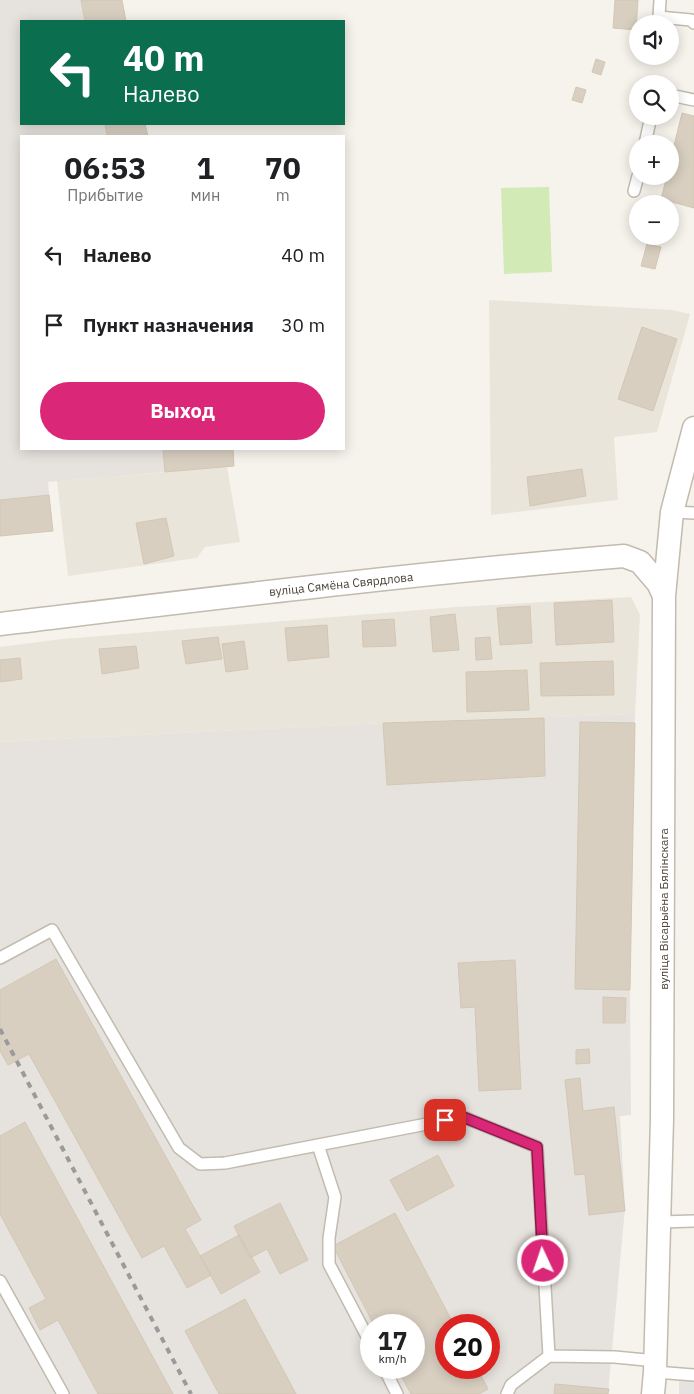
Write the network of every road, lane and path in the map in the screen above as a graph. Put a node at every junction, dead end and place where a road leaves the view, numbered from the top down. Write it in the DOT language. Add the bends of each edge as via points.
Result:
graph roads {
  1 [pos="660,0"];
  2 [pos="694,22"];
  3 [pos="679,97"];
  4 [pos="694,100"];
  5 [pos="636,185"];
  6 [pos="634,191"];
  7 [pos="694,428"];
  8 [pos="683,512"];
  9 [pos="664,596"];
  10 [pos="0,624"];
  11 [pos="0,958"];
  12 [pos="318,1144"];
  13 [pos="660,1222"];
  14 [pos="694,1222"];
  15 [pos="0,1281"];
  16 [pos="360,1323"];
  17 [pos="548,1356"];
  18 [pos="694,1375"];
  19 [pos="655,1376"];
  20 [pos="390,1379"];
  21 [pos="63,1394"];
  22 [pos="398,1394"];
  23 [pos="507,1394"];
  1 -- 2 [label="lane" via="659,17"];
  3 -- 4 [label="lane"];
  5 -- 6 [label="lane"];
  7 -- 8 [label="street, вуліца Вісарыёна Бялінскага"];
  8 -- 9 [label="street, вуліца Вісарыёна Бялінскага"];
  9 -- 10 [label="street, вуліца Сямёна Свярдлова" via="658,583 640,562 624,556 249,594"];
  9 -- 13 [label="street, вуліца Вісарыёна Бялінскага"];
  11 -- 12 [label="lane" via="52,930 179,1148 200,1164 225,1163"];
  12 -- 16 [label="lane" via="335,1197 329,1264"];
  12 -- 17 [label="lane" via="463,1117 537,1147"];
  13 -- 14 [label="lane"];
  13 -- 19 [label="street, вуліца Вісарыёна Бялінскага"];
  15 -- 21 [label="lane"];
  17 -- 19 [label="lane" via="615,1357"];
  17 -- 23 [label="lane" via="511,1385"];
  18 -- 19 [label="lane"];
  20 -- 22 [label="lane"];
}
